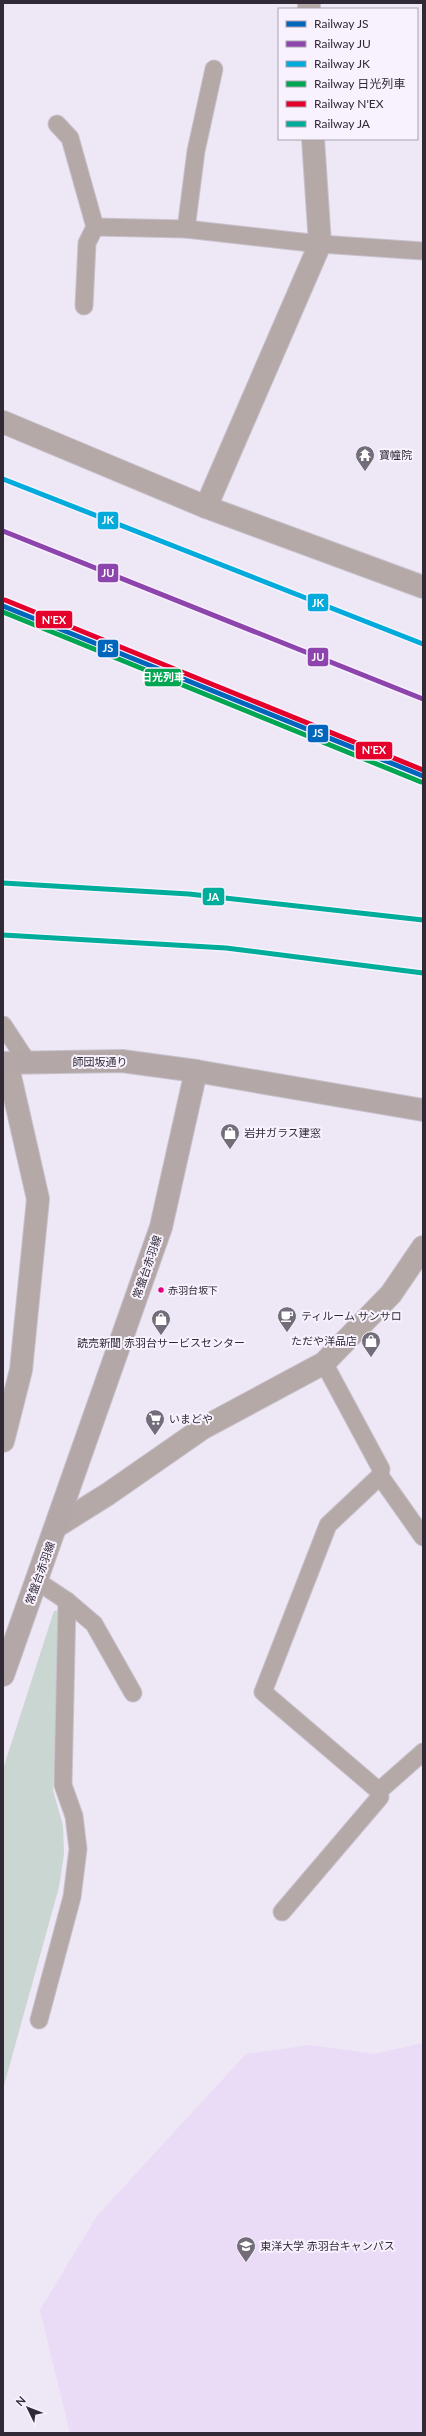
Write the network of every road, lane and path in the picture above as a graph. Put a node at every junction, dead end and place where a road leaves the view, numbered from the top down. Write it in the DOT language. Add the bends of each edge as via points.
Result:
graph roads {
  1 [pos="214,69"];
  2 [pos="57,124"];
  3 [pos="313,140"];
  4 [pos="96,227"];
  5 [pos="186,229"];
  6 [pos="320,244"];
  7 [pos="423,251"];
  8 [pos="84,306"];
  9 [pos="3,422"];
  10 [pos="206,507"];
  11 [pos="423,587"];
  12 [pos="3,1025"];
  13 [pos="13,1063"];
  14 [pos="196,1071"];
  15 [pos="423,1110"];
  16 [pos="423,1247"];
  17 [pos="324,1363"];
  18 [pos="3,1441"];
  19 [pos="380,1476"];
  20 [pos="57,1526"];
  21 [pos="423,1537"];
  22 [pos="37,1581"];
  23 [pos="67,1601"];
  24 [pos="8,1645"];
  25 [pos="3,1675"];
  26 [pos="133,1693"];
  27 [pos="423,1752"];
  28 [pos="379,1791"];
  29 [pos="282,1912"];
  30 [pos="39,2020"];
  1 -- 5 [label="lane" via="196,151"];
  2 -- 4 [label="lane" via="70,138"];
  3 -- 6 [label="street"];
  4 -- 5 [label="lane"];
  4 -- 8 [label="lane" via="87,243"];
  5 -- 6 [label="lane"];
  6 -- 7 [label="lane"];
  6 -- 10 [label="street"];
  9 -- 10 [label="street"];
  10 -- 11 [label="street"];
  12 -- 13 [label="lane"];
  13 -- 14 [label="main road, 師団坂通り" via="122,1061"];
  13 -- 18 [label="street" via="38,1199 21,1370"];
  14 -- 15 [label="main road"];
  14 -- 20 [label="main road, 常盤台赤羽線" via="161,1227"];
  16 -- 17 [label="street" via="391,1294"];
  17 -- 19 [label="lane" via="381,1469"];
  17 -- 20 [label="street" via="203,1428"];
  19 -- 21 [label="lane"];
  19 -- 28 [label="lane" via="328,1525 263,1692"];
  20 -- 22 [label="main road, 常盤台赤羽線"];
  22 -- 23 [label="lane"];
  22 -- 24 [label="main road, 常盤台赤羽線"];
  23 -- 26 [label="lane" via="94,1624"];
  23 -- 30 [label="lane" via="63,1785 74,1816 78,1849 72,1897"];
  24 -- 25 [label="main road, 常盤台赤羽線"];
  27 -- 28 [label="lane"];
  28 -- 29 [label="lane" via="380,1797"];
}
